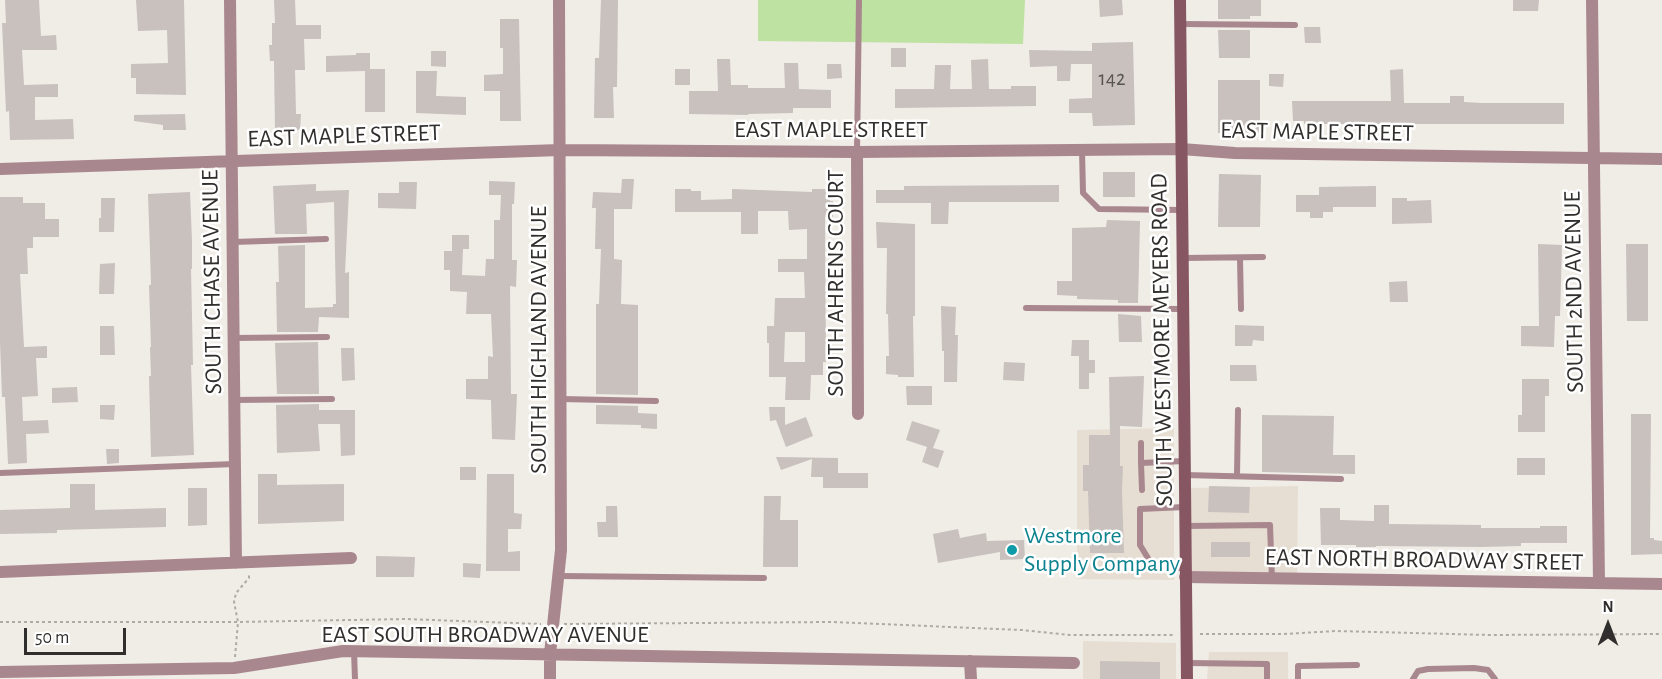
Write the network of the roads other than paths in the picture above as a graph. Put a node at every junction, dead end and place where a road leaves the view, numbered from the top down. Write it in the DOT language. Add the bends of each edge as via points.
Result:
graph roads {
  1 [pos="230,0"];
  2 [pos="559,0"];
  3 [pos="859,0"];
  4 [pos="1180,0"];
  5 [pos="1592,0"];
  6 [pos="1180,24"];
  7 [pos="1295,25"];
  8 [pos="1181,149"];
  9 [pos="560,150"];
  10 [pos="1082,150"];
  11 [pos="857,152"];
  12 [pos="1594,159"];
  13 [pos="1662,159"];
  14 [pos="231,161"];
  15 [pos="0,169"];
  16 [pos="1182,210"];
  17 [pos="326,239"];
  18 [pos="232,242"];
  19 [pos="1263,257"];
  20 [pos="1182,258"];
  21 [pos="1240,258"];
  22 [pos="1026,308"];
  23 [pos="1183,309"];
  24 [pos="1241,309"];
  25 [pos="327,337"];
  26 [pos="233,338"];
  27 [pos="332,399"];
  28 [pos="561,399"];
  29 [pos="234,400"];
  30 [pos="656,401"];
  31 [pos="1238,410"];
  32 [pos="858,414"];
  33 [pos="1141,443"];
  34 [pos="1184,461"];
  35 [pos="1141,463"];
  36 [pos="235,464"];
  37 [pos="0,473"];
  38 [pos="1184,475"];
  39 [pos="1237,476"];
  40 [pos="1341,479"];
  41 [pos="1142,490"];
  42 [pos="1185,507"];
  43 [pos="1185,526"];
  44 [pos="351,558"];
  45 [pos="236,563"];
  46 [pos="0,572"];
  47 [pos="1185,573"];
  48 [pos="560,576"];
  49 [pos="764,578"];
  50 [pos="1272,579"];
  51 [pos="1599,583"];
  52 [pos="1662,584"];
  53 [pos="354,651"];
  54 [pos="550,654"];
  55 [pos="970,661"];
  56 [pos="1074,663"];
  57 [pos="1186,663"];
  58 [pos="1357,665"];
  59 [pos="0,672"];
  60 [pos="234,674"];
  61 [pos="355,679"];
  62 [pos="550,679"];
  63 [pos="970,679"];
  64 [pos="1187,679"];
  65 [pos="1267,679"];
  66 [pos="1298,679"];
  67 [pos="1413,679"];
  68 [pos="1496,679"];
  1 -- 14 [label="street, SOUTH CHASE AVENUE"];
  2 -- 9 [label="street, SOUTH HIGHLAND AVENUE"];
  3 -- 11 [label="lane"];
  4 -- 6 [label="street, SOUTH WESTMORE MEYERS ROAD"];
  5 -- 12 [label="street, SOUTH 2ND AVENUE"];
  6 -- 7 [label="lane"];
  6 -- 8 [label="street, SOUTH WESTMORE MEYERS ROAD"];
  8 -- 10 [label="street, EAST MAPLE STREET"];
  8 -- 12 [label="street, EAST MAPLE STREET"];
  8 -- 16 [label="street, SOUTH WESTMORE MEYERS ROAD"];
  9 -- 11 [label="street, EAST MAPLE STREET"];
  9 -- 14 [label="street, EAST MAPLE STREET"];
  9 -- 28 [label="street, SOUTH HIGHLAND AVENUE"];
  10 -- 11 [label="street, EAST MAPLE STREET"];
  10 -- 16 [label="lane" via="1083,193 1099,209"];
  11 -- 32 [label="street, SOUTH AHRENS COURT"];
  12 -- 13 [label="street, EAST MAPLE STREET"];
  12 -- 51 [label="street, SOUTH 2ND AVENUE"];
  14 -- 15 [label="street, EAST MAPLE STREET"];
  14 -- 18 [label="street, SOUTH CHASE AVENUE"];
  16 -- 20 [label="street, SOUTH WESTMORE MEYERS ROAD"];
  17 -- 18 [label="lane"];
  18 -- 26 [label="street, SOUTH CHASE AVENUE"];
  19 -- 21 [label="lane"];
  20 -- 21 [label="lane"];
  20 -- 23 [label="street, SOUTH WESTMORE MEYERS ROAD"];
  21 -- 24 [label="lane"];
  22 -- 23 [label="lane"];
  23 -- 34 [label="street, SOUTH WESTMORE MEYERS ROAD"];
  25 -- 26 [label="lane"];
  26 -- 29 [label="street, SOUTH CHASE AVENUE"];
  27 -- 29 [label="lane"];
  28 -- 30 [label="lane"];
  28 -- 48 [label="street, SOUTH HIGHLAND AVENUE"];
  29 -- 36 [label="street, SOUTH CHASE AVENUE"];
  31 -- 39 [label="lane"];
  33 -- 35 [label="lane"];
  34 -- 35 [label="lane"];
  34 -- 38 [label="street, SOUTH WESTMORE MEYERS ROAD"];
  35 -- 41 [label="lane"];
  36 -- 37 [label="lane"];
  36 -- 45 [label="street, SOUTH CHASE AVENUE"];
  38 -- 39 [label="lane"];
  38 -- 42 [label="street, SOUTH WESTMORE MEYERS ROAD"];
  39 -- 40 [label="lane"];
  42 -- 43 [label="street, SOUTH WESTMORE MEYERS ROAD"];
  42 -- 47 [label="lane" via="1140,509 1140,545 1154,568"];
  43 -- 47 [label="street, SOUTH WESTMORE MEYERS ROAD"];
  43 -- 50 [label="lane" via="1270,525"];
  44 -- 45 [label="street"];
  45 -- 46 [label="street"];
  47 -- 50 [label="street, EAST NORTH BROADWAY STREET"];
  47 -- 57 [label="street, SOUTH WESTMORE MEYERS ROAD"];
  48 -- 49 [label="lane"];
  48 -- 54 [label="street, SOUTH HIGHLAND AVENUE"];
  50 -- 51 [label="street, EAST NORTH BROADWAY STREET"];
  51 -- 52 [label="street, EAST NORTH BROADWAY STREET"];
  53 -- 54 [label="street, EAST SOUTH BROADWAY AVENUE"];
  53 -- 60 [label="street, EAST SOUTH BROADWAY AVENUE"];
  53 -- 61 [label="lane"];
  54 -- 55 [label="street, EAST SOUTH BROADWAY AVENUE"];
  54 -- 62 [label="street, SOUTH HIGHLAND AVENUE"];
  55 -- 56 [label="street, EAST SOUTH BROADWAY AVENUE"];
  55 -- 63 [label="street"];
  57 -- 64 [label="street, SOUTH WESTMORE MEYERS ROAD"];
  57 -- 65 [label="lane" via="1267,664"];
  58 -- 66 [label="lane" via="1298,666"];
  59 -- 60 [label="street, EAST SOUTH BROADWAY AVENUE"];
  67 -- 68 [label="lane" via="1418,671 1428,669 1482,668"];
}
